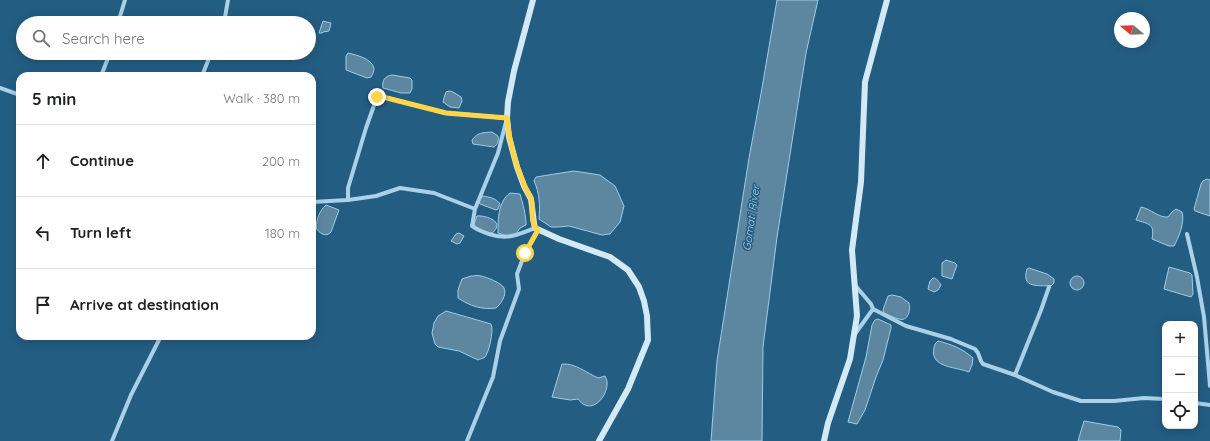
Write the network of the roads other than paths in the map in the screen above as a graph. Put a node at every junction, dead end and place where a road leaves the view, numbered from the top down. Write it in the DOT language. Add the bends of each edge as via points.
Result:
graph roads {
  1 [pos="125,0"];
  2 [pos="228,0"];
  3 [pos="533,0"];
  4 [pos="887,0"];
  5 [pos="120,16"];
  6 [pos="225,16"];
  7 [pos="107,60"];
  8 [pos="208,60"];
  9 [pos="103,72"];
  10 [pos="204,72"];
  11 [pos="0,88"];
  12 [pos="16,94"];
  13 [pos="507,118"];
  14 [pos="348,200"];
  15 [pos="316,202"];
  16 [pos="475,209"];
  17 [pos="537,229"];
  18 [pos="1187,234"];
  19 [pos="854,284"];
  20 [pos="1049,287"];
  21 [pos="873,309"];
  22 [pos="853,336"];
  23 [pos="159,340"];
  24 [pos="1016,375"];
  25 [pos="1210,386"];
  26 [pos="1162,400"];
  27 [pos="1198,403"];
  28 [pos="1210,405"];
  29 [pos="112,441"];
  30 [pos="467,441"];
  31 [pos="599,441"];
  32 [pos="824,441"];
  1 -- 5 [label="street"];
  2 -- 6 [label="street"];
  3 -- 13 [label="main road" via="514,71"];
  4 -- 19 [label="main road" via="865,82 862,182 852,250"];
  7 -- 9 [label="street"];
  8 -- 10 [label="street"];
  11 -- 12 [label="street"];
  13 -- 14 [label="street" via="446,113 377,97 348,188"];
  13 -- 16 [label="street" via="498,153"];
  13 -- 17 [label="main road" via="517,167 531,198"];
  14 -- 15 [label="street"];
  14 -- 16 [label="street" via="376,196 400,188 434,193"];
  16 -- 17 [label="street" via="473,227 495,236 506,237"];
  17 -- 30 [label="street" via="517,274 518,289 500,341 493,377"];
  17 -- 31 [label="main road" via="610,258 628,270 639,286 644,301 648,340 628,389"];
  18 -- 25 [label="street" via="1204,317"];
  19 -- 21 [label="street"];
  19 -- 22 [label="main road" via="857,316"];
  20 -- 24 [label="street"];
  21 -- 22 [label="street"];
  21 -- 24 [label="street" via="906,326 975,349 983,364"];
  22 -- 32 [label="main road" via="850,359"];
  23 -- 29 [label="street" via="131,394"];
  24 -- 26 [label="street" via="1081,402 1144,398"];
  27 -- 28 [label="street"];
}
